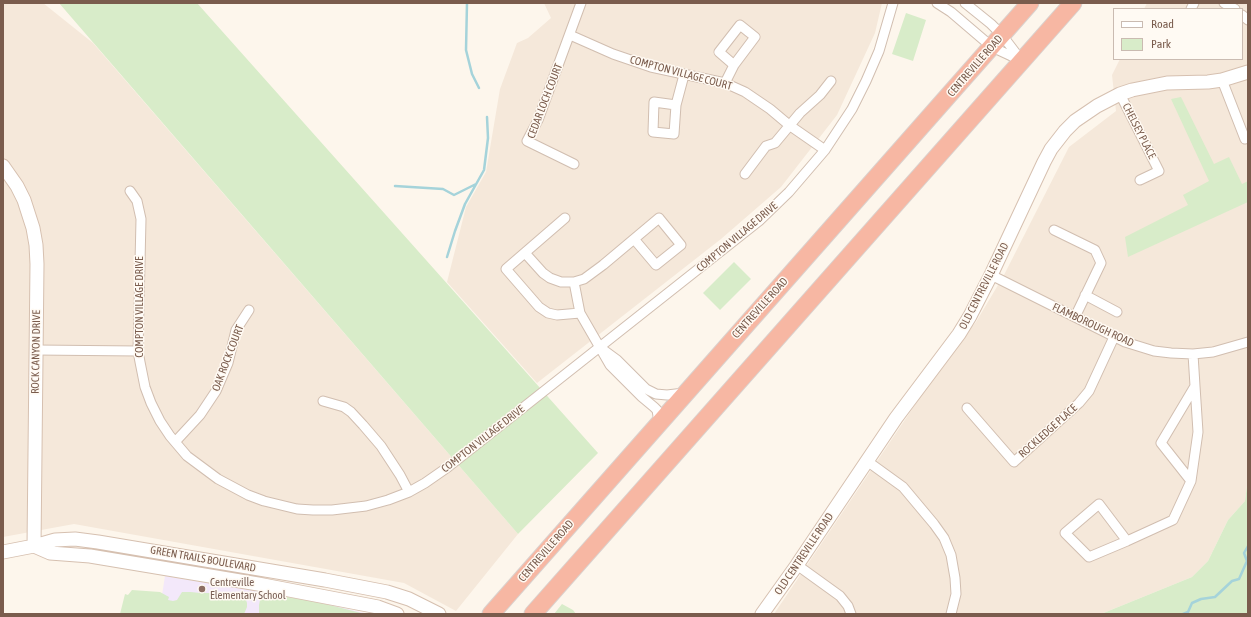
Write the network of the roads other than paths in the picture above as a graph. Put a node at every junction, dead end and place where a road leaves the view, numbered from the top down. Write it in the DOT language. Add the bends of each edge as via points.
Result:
graph roads {
  1 [pos="581,3"];
  2 [pos="893,3"];
  3 [pos="937,3"];
  4 [pos="965,3"];
  5 [pos="1030,3"];
  6 [pos="1073,3"];
  7 [pos="1224,3"];
  8 [pos="1233,8"];
  9 [pos="570,34"];
  10 [pos="997,41"];
  11 [pos="1022,61"];
  12 [pos="734,65"];
  13 [pos="1248,72"];
  14 [pos="684,75"];
  15 [pos="1222,80"];
  16 [pos="831,81"];
  17 [pos="725,83"];
  18 [pos="1120,94"];
  19 [pos="676,105"];
  20 [pos="789,125"];
  21 [pos="1248,138"];
  22 [pos="825,150"];
  23 [pos="574,164"];
  24 [pos="3,166"];
  25 [pos="745,174"];
  26 [pos="1140,180"];
  27 [pos="130,191"];
  28 [pos="564,218"];
  29 [pos="1054,230"];
  30 [pos="634,239"];
  31 [pos="525,253"];
  32 [pos="991,275"];
  33 [pos="574,282"];
  34 [pos="1085,295"];
  35 [pos="249,310"];
  36 [pos="1117,312"];
  37 [pos="580,313"];
  38 [pos="1075,317"];
  39 [pos="1114,337"];
  40 [pos="1248,342"];
  41 [pos="600,347"];
  42 [pos="36,350"];
  43 [pos="138,351"];
  44 [pos="1193,354"];
  45 [pos="1195,386"];
  46 [pos="686,393"];
  47 [pos="323,402"];
  48 [pos="967,408"];
  49 [pos="659,422"];
  50 [pos="175,442"];
  51 [pos="867,461"];
  52 [pos="1191,481"];
  53 [pos="409,492"];
  54 [pos="1127,541"];
  55 [pos="34,546"];
  56 [pos="3,552"];
  57 [pos="797,565"];
  58 [pos="397,614"];
  59 [pos="439,614"];
  60 [pos="491,614"];
  61 [pos="533,614"];
  62 [pos="762,614"];
  63 [pos="851,614"];
  64 [pos="951,614"];
  1 -- 9 [label="street"];
  2 -- 22 [label="street, COMPTON VILLAGE DRIVE" via="866,81 852,109"];
  3 -- 10 [label="street"];
  4 -- 10 [label="street" via="991,24"];
  5 -- 10 [label="highway, CENTREVILLE ROAD"];
  6 -- 11 [label="highway"];
  7 -- 8 [label="street"];
  9 -- 14 [label="street, COMPTON VILLAGE COURT" via="613,54"];
  9 -- 23 [label="street, CEDAR LOCH COURT" via="538,120 527,141"];
  10 -- 11 [label="street"];
  10 -- 11 [label="street"];
  10 -- 46 [label="highway, CENTREVILLE ROAD"];
  11 -- 61 [label="highway"];
  12 -- 17 [label="street"];
  13 -- 15 [label="street, OLD CENTREVILLE ROAD"];
  14 -- 17 [label="street, COMPTON VILLAGE COURT"];
  14 -- 19 [label="street"];
  15 -- 18 [label="street, OLD CENTREVILLE ROAD" via="1167,83"];
  15 -- 21 [label="street" via="1245,139"];
  16 -- 20 [label="street"];
  17 -- 20 [label="street, COMPTON VILLAGE COURT" via="745,92"];
  18 -- 26 [label="street, CHELSEY PLACE" via="1159,171"];
  18 -- 32 [label="street, OLD CENTREVILLE ROAD" via="1085,114 1059,138 1044,162"];
  20 -- 22 [label="street, COMPTON VILLAGE COURT"];
  20 -- 25 [label="street" via="776,143 766,146"];
  22 -- 41 [label="street, COMPTON VILLAGE DRIVE" via="790,192 758,221"];
  24 -- 42 [label="street, ROCK CANYON DRIVE" via="24,200 33,228 37,264"];
  27 -- 43 [label="street, COMPTON VILLAGE DRIVE" via="137,201 141,219"];
  28 -- 31 [label="street"];
  29 -- 34 [label="street" via="1095,250 1101,263"];
  30 -- 30 [label="street" via="659,218 681,245 656,265"];
  30 -- 33 [label="street" via="599,269"];
  31 -- 33 [label="street" via="550,278 561,282"];
  31 -- 37 [label="street" via="506,269 540,307 548,313 557,315"];
  32 -- 38 [label="street, FLAMBOROUGH ROAD"];
  32 -- 51 [label="street, OLD CENTREVILLE ROAD" via="959,334"];
  33 -- 37 [label="street"];
  34 -- 36 [label="street"];
  34 -- 38 [label="street"];
  35 -- 50 [label="street, OAK ROCK COURT" via="236,330 228,362 216,391 200,415"];
  37 -- 41 [label="street"];
  38 -- 39 [label="street, FLAMBOROUGH ROAD"];
  39 -- 44 [label="street, FLAMBOROUGH ROAD" via="1154,351"];
  39 -- 48 [label="street, ROCKLEDGE PLACE" via="1089,391 1014,462"];
  40 -- 44 [label="street, FLAMBOROUGH ROAD" via="1213,352"];
  41 -- 46 [label="street" via="646,389 656,394"];
  41 -- 49 [label="street" via="610,365 657,410"];
  41 -- 53 [label="street, COMPTON VILLAGE DRIVE" via="448,467"];
  42 -- 43 [label="street"];
  42 -- 55 [label="street, ROCK CANYON DRIVE"];
  43 -- 50 [label="street, COMPTON VILLAGE DRIVE" via="150,403"];
  44 -- 45 [label="street"];
  45 -- 52 [label="street" via="1198,432"];
  45 -- 52 [label="street" via="1161,443"];
  46 -- 49 [label="highway, CENTREVILLE ROAD"];
  47 -- 53 [label="street" via="344,407 351,412 381,446"];
  49 -- 60 [label="highway, CENTREVILLE ROAD"];
  50 -- 53 [label="street, COMPTON VILLAGE DRIVE" via="192,460 218,480 248,495 280,505 313,510 348,509 388,500"];
  51 -- 57 [label="street, OLD CENTREVILLE ROAD"];
  51 -- 64 [label="street" via="904,487 944,538 951,555 955,578 956,594"];
  52 -- 54 [label="street" via="1172,520"];
  54 -- 54 [label="street" via="1089,557 1065,533 1099,504"];
  55 -- 56 [label="street, GREEN TRAILS BOULEVARD"];
  55 -- 58 [label="street, GREEN TRAILS BOULEVARD" via="50,554 90,556 258,584"];
  55 -- 59 [label="street, GREEN TRAILS BOULEVARD" via="55,540 75,539 174,554 387,592 409,599"];
  57 -- 62 [label="street, OLD CENTREVILLE ROAD"];
  57 -- 63 [label="street" via="840,596"];
}
